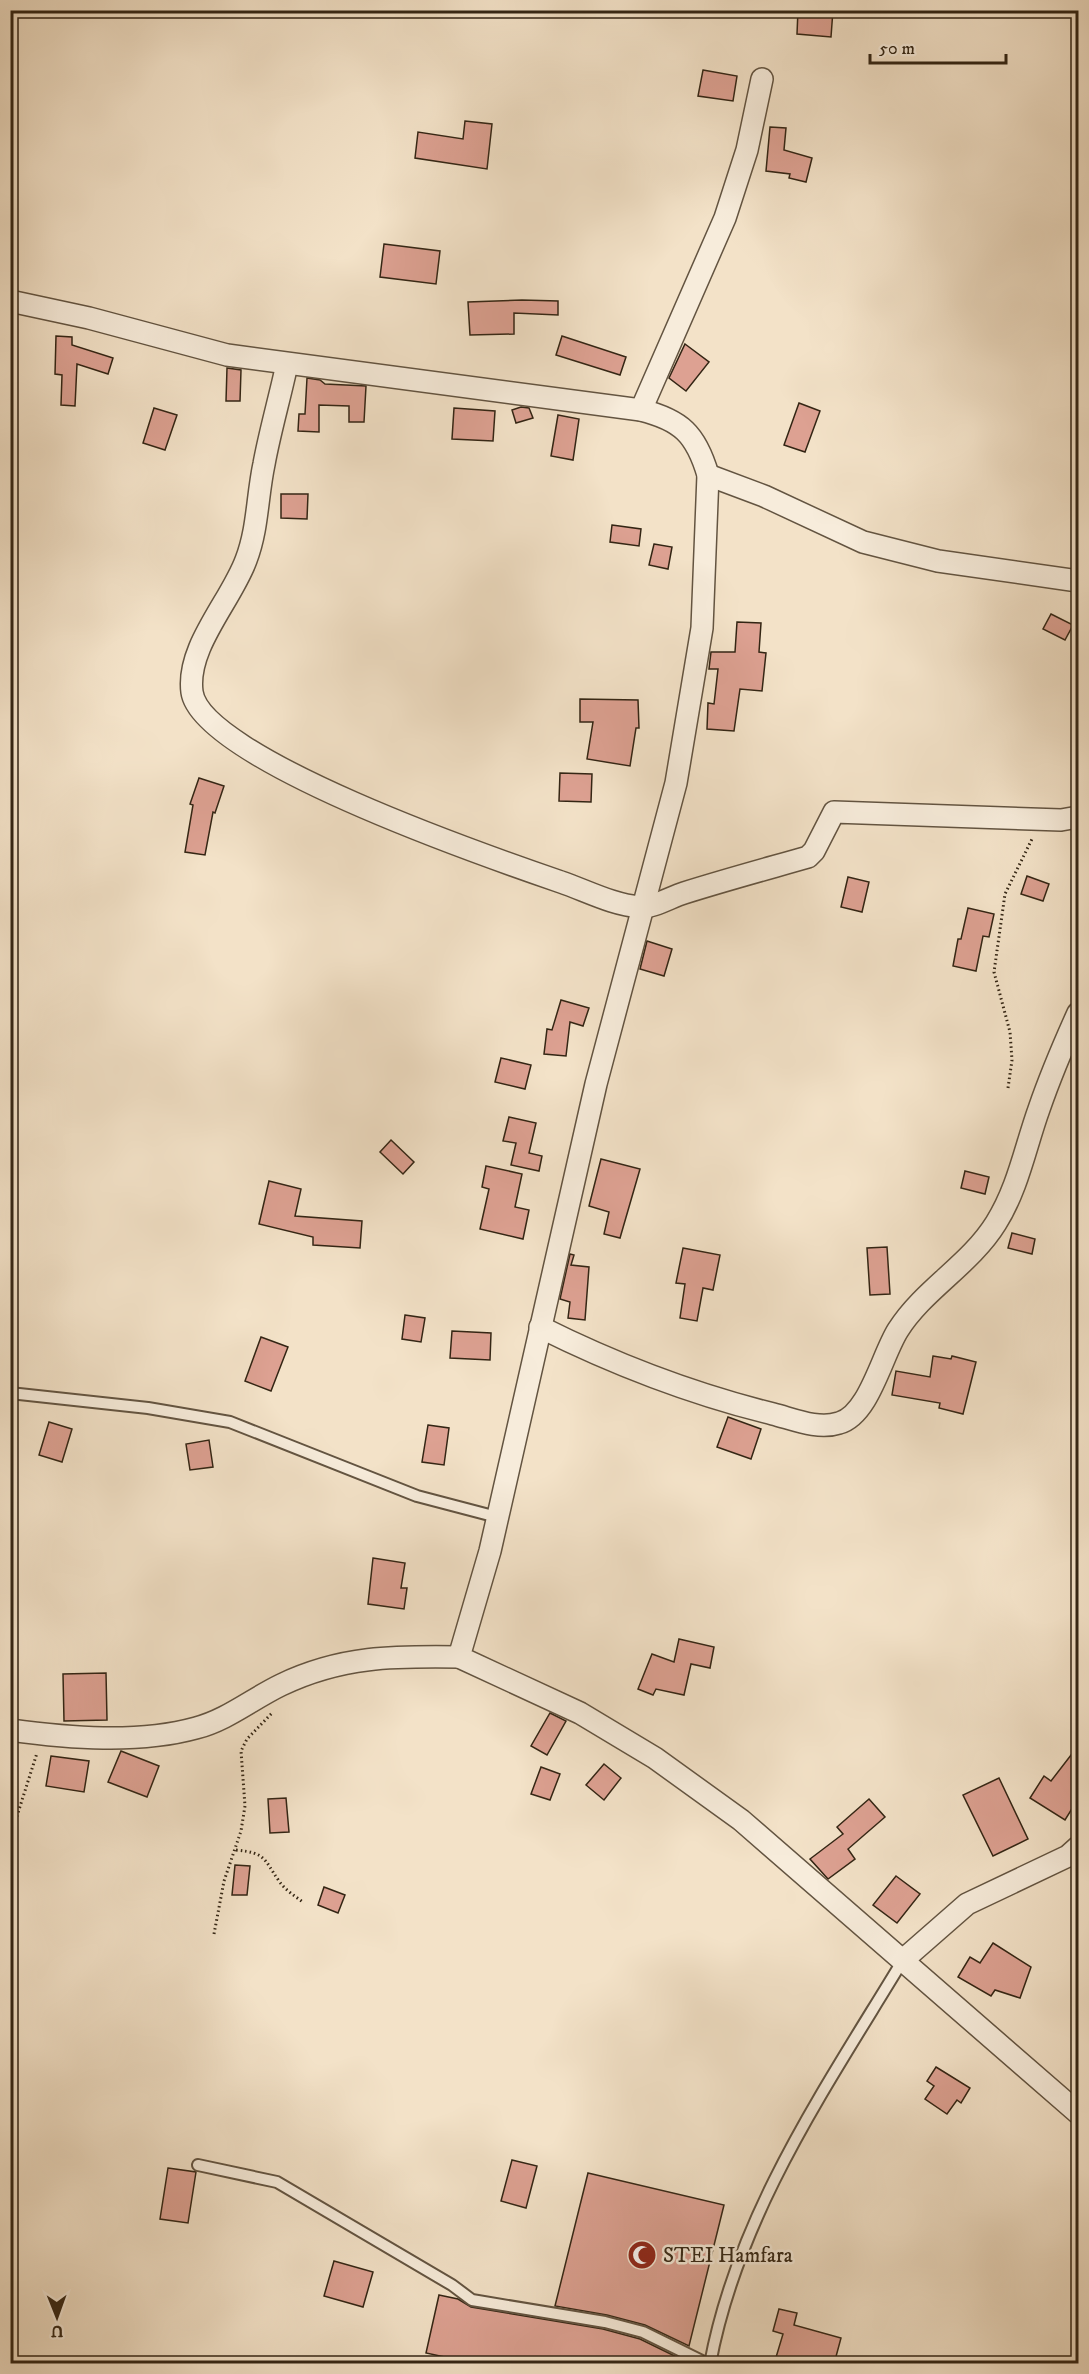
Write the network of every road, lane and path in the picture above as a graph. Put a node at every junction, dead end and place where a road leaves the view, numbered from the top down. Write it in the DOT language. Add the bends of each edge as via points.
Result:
graph roads {
  1 [pos="762,80"];
  2 [pos="10,301"];
  3 [pos="287,364"];
  4 [pos="641,410"];
  5 [pos="708,475"];
  6 [pos="1078,581"];
  7 [pos="1078,817"];
  8 [pos="1044,819"];
  9 [pos="642,907"];
  10 [pos="1078,1013"];
  11 [pos="1008,1088"];
  12 [pos="540,1327"];
  13 [pos="10,1393"];
  14 [pos="497,1517"];
  15 [pos="459,1656"];
  16 [pos="282,1684"];
  17 [pos="10,1730"];
  18 [pos="42,1734"];
  19 [pos="10,1839"];
  20 [pos="1078,1847"];
  21 [pos="236,1850"];
  22 [pos="304,1903"];
  23 [pos="214,1934"];
  24 [pos="903,1960"];
  25 [pos="1078,2113"];
  26 [pos="198,2165"];
  27 [pos="709,2364"];
  1 -- 4 [label="street" via="747,150 728,210"];
  2 -- 3 [label="street" via="227,355"];
  3 -- 4 [label="street"];
  3 -- 9 [label="street" via="264,462 256,530 236,584 197,653 192,693 199,709 228,736 291,772 377,813 604,899"];
  4 -- 5 [label="street" via="666,416 687,431 701,453"];
  5 -- 6 [label="street" via="764,496 862,542 938,561"];
  5 -- 9 [label="street" via="702,628 676,783"];
  7 -- 8 [label="street"];
  8 -- 9 [label="street" via="834,812 808,857"];
  8 -- 11 [label="path" via="1005,894 994,972 1010,1032"];
  9 -- 12 [label="street"];
  10 -- 12 [label="street" via="1005,1208 971,1254 913,1308 897,1331 866,1399 849,1419 822,1425 759,1411 609,1361"];
  12 -- 14 [label="street"];
  13 -- 14 [label="lane" via="148,1408 230,1422 417,1496"];
  14 -- 15 [label="street"];
  15 -- 16 [label="street" via="351,1660"];
  15 -- 24 [label="street" via="580,1713 654,1758 741,1820"];
  16 -- 18 [label="street" via="217,1721 195,1729 103,1737"];
  16 -- 21 [label="path" via="272,1715 247,1739 241,1751 245,1806"];
  17 -- 18 [label="street"];
  18 -- 19 [label="path"];
  20 -- 24 [label="street" via="1068,1856 967,1904"];
  21 -- 22 [label="path" via="264,1856 284,1888"];
  21 -- 23 [label="path" via="224,1881"];
  24 -- 25 [label="street"];
  24 -- 27 [label="lane" via="776,2172 743,2245"];
  26 -- 27 [label="lane" via="277,2182 472,2300 643,2332"];
}
